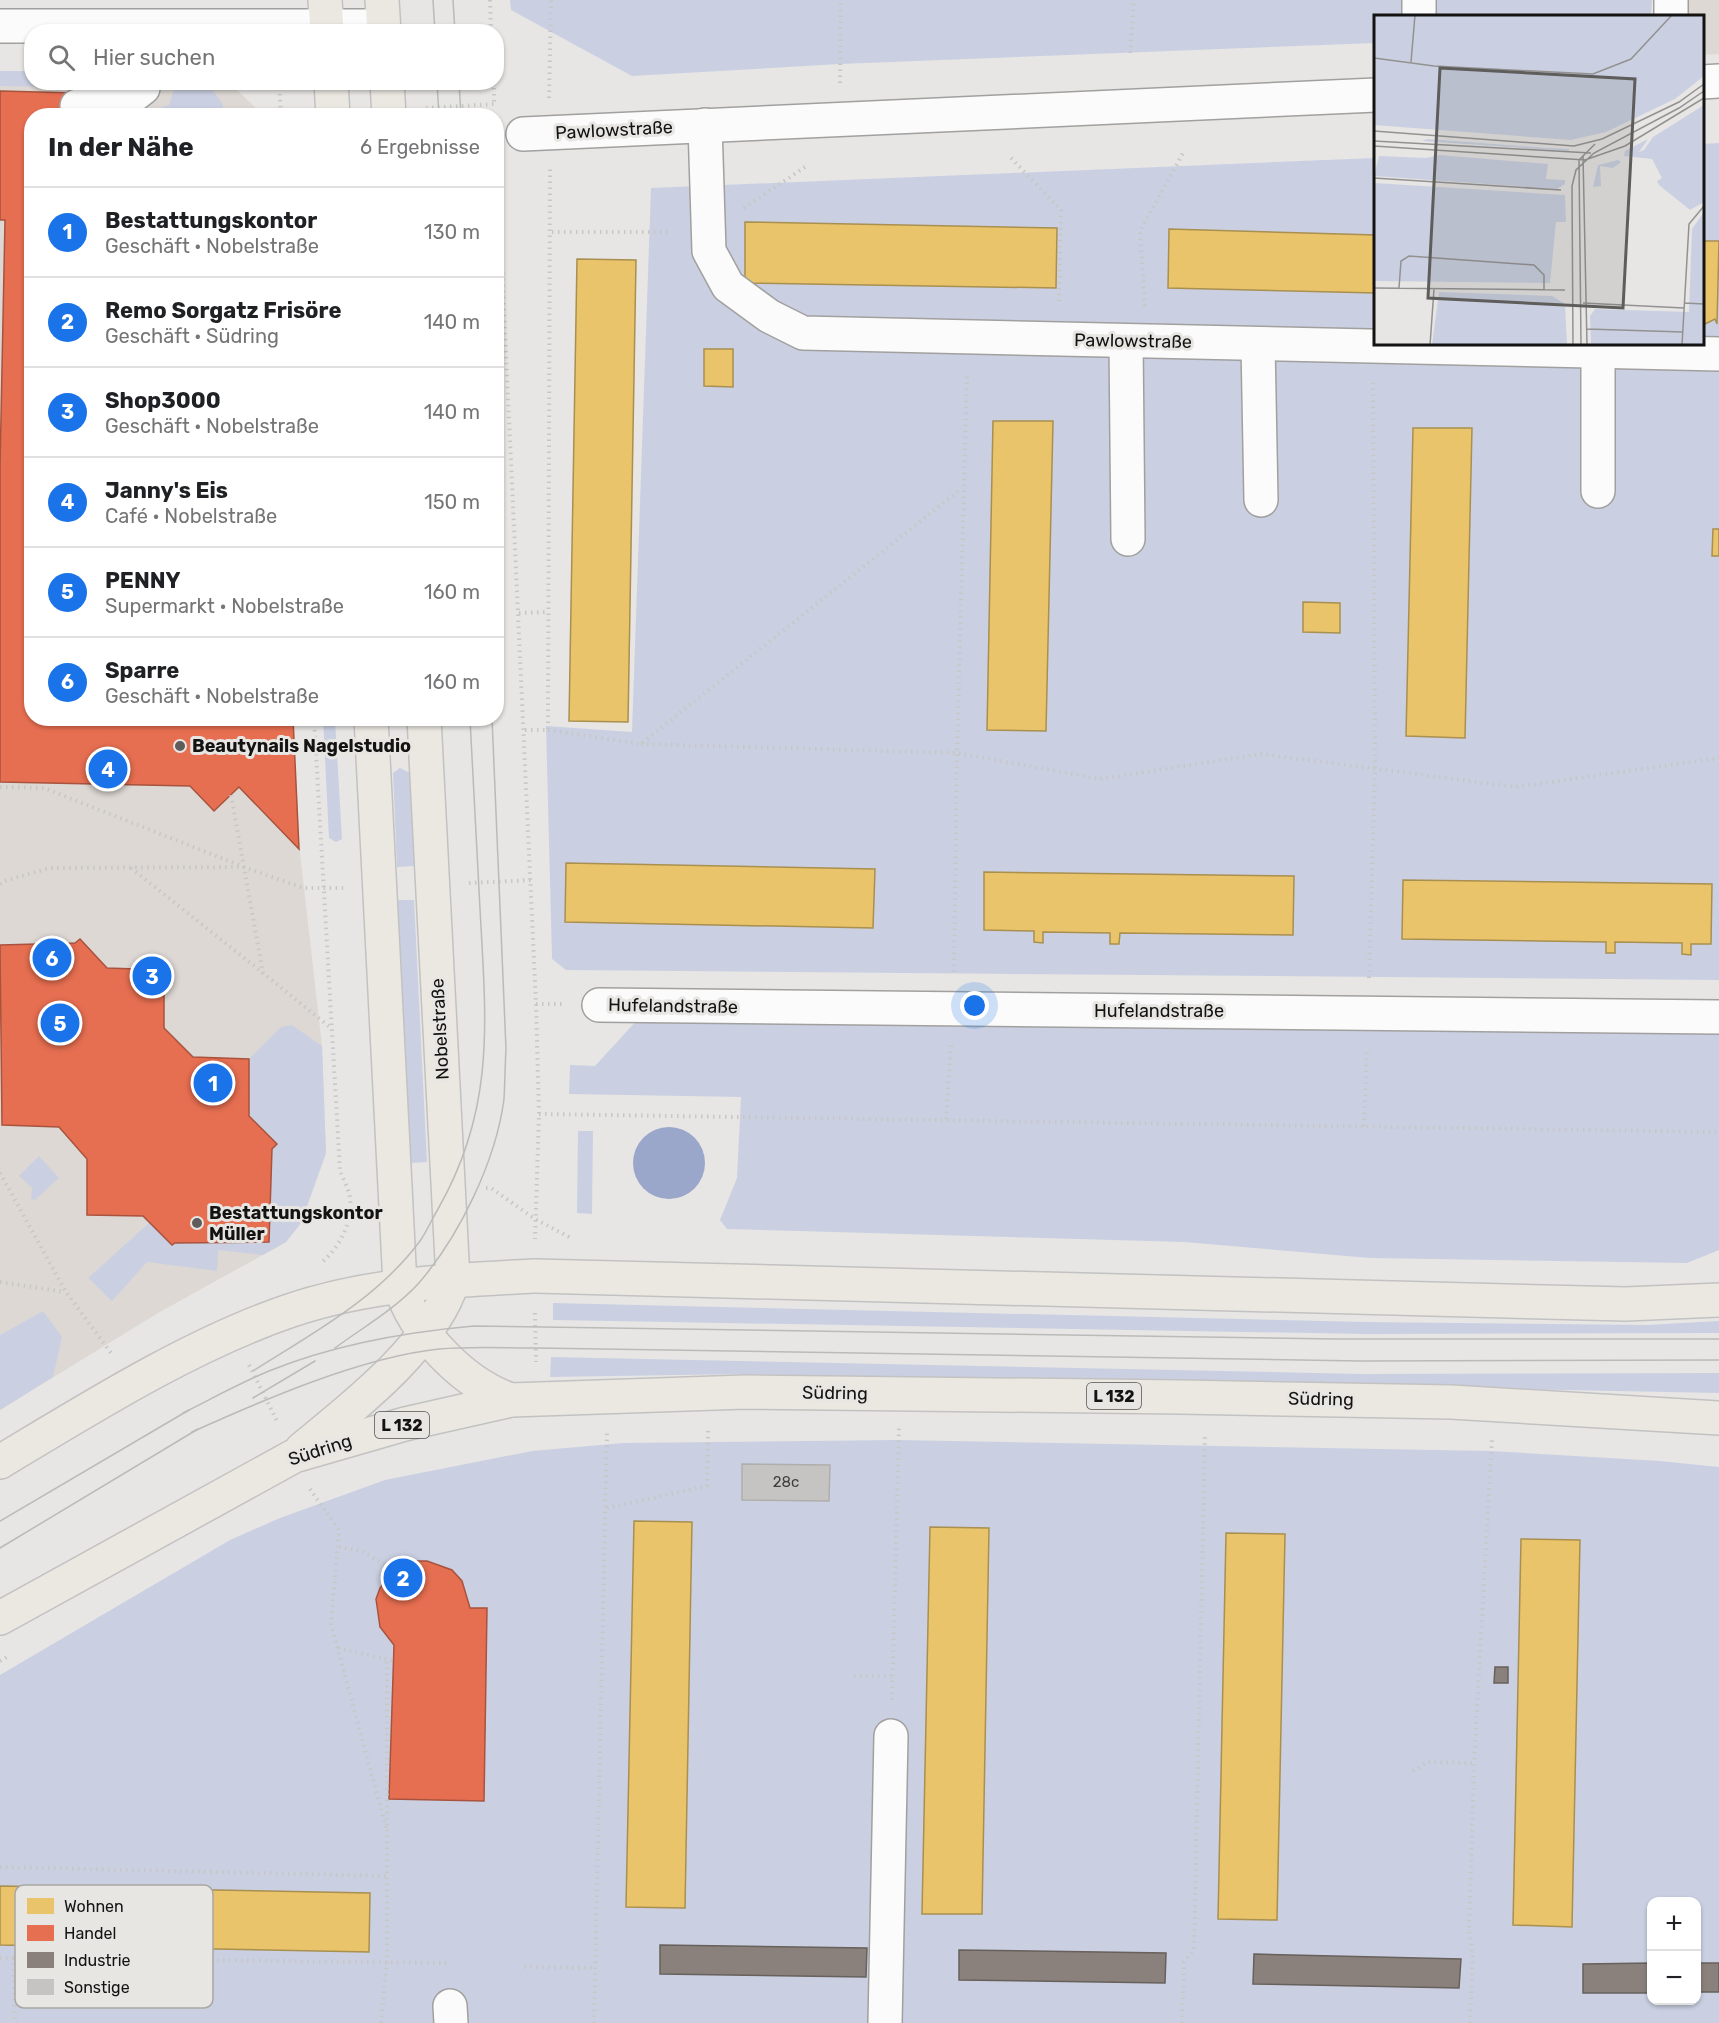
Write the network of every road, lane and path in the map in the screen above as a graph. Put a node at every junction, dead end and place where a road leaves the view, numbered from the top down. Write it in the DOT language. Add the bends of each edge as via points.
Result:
graph roads {
  1 [pos="490,0"];
  2 [pos="551,0"];
  3 [pos="841,0"];
  4 [pos="1134,0"];
  5 [pos="326,19"];
  6 [pos="383,19"];
  7 [pos="226,24"];
  8 [pos="492,24"];
  9 [pos="0,26"];
  10 [pos="24,26"];
  11 [pos="1130,52"];
  12 [pos="1719,81"];
  13 [pos="1704,82"];
  14 [pos="140,90"];
  15 [pos="279,90"];
  16 [pos="331,90"];
  17 [pos="387,90"];
  18 [pos="494,90"];
  19 [pos="1374,95"];
  20 [pos="77,106"];
  21 [pos="281,108"];
  22 [pos="333,108"];
  23 [pos="389,108"];
  24 [pos="495,108"];
  25 [pos="840,120"];
  26 [pos="705,125"];
  27 [pos="523,140"];
  28 [pos="1183,153"];
  29 [pos="1011,158"];
  30 [pos="808,165"];
  31 [pos="740,211"];
  32 [pos="708,231"];
  33 [pos="552,232"];
  34 [pos="1048,302"];
  35 [pos="968,337"];
  36 [pos="1136,341"];
  37 [pos="1258,344"];
  38 [pos="1373,346"];
  39 [pos="1598,351"];
  40 [pos="1719,354"];
  41 [pos="963,488"];
  42 [pos="1598,490"];
  43 [pos="1261,500"];
  44 [pos="1128,538"];
  45 [pos="519,612"];
  46 [pos="548,612"];
  47 [pos="314,726"];
  48 [pos="371,726"];
  49 [pos="424,726"];
  50 [pos="525,730"];
  51 [pos="548,730"];
  52 [pos="641,744"];
  53 [pos="957,753"];
  54 [pos="1719,758"];
  55 [pos="1375,769"];
  56 [pos="0,787"];
  57 [pos="231,795"];
  58 [pos="131,867"];
  59 [pos="243,867"];
  60 [pos="0,884"];
  61 [pos="323,889"];
  62 [pos="263,972"];
  63 [pos="599,1005"];
  64 [pos="954,1010"];
  65 [pos="1368,1012"];
  66 [pos="1719,1017"];
  67 [pos="331,1028"];
  68 [pos="539,1113"];
  69 [pos="946,1119"];
  70 [pos="1364,1126"];
  71 [pos="1719,1132"];
  72 [pos="0,1173"];
  73 [pos="350,1197"];
  74 [pos="535,1276"];
  75 [pos="453,1280"];
  76 [pos="0,1281"];
  77 [pos="400,1285"];
  78 [pos="66,1293"];
  79 [pos="1719,1300"];
  80 [pos="424,1331"];
  81 [pos="234,1333"];
  82 [pos="113,1356"];
  83 [pos="523,1400"];
  84 [pos="1719,1418"];
  85 [pos="899,1424"];
  86 [pos="720,1426"];
  87 [pos="607,1428"];
  88 [pos="1193,1432"];
  89 [pos="1205,1432"];
  90 [pos="1217,1432"];
  91 [pos="1492,1435"];
  92 [pos="294,1456"];
  93 [pos="0,1462"];
  94 [pos="319,1483"];
  95 [pos="309,1486"];
  96 [pos="298,1491"];
  97 [pos="607,1508"];
  98 [pos="339,1547"];
  99 [pos="394,1570"];
  100 [pos="0,1618"];
  101 [pos="337,1648"];
  102 [pos="15,1652"];
  103 [pos="0,1661"];
  104 [pos="387,1661"];
  105 [pos="394,1661"];
  106 [pos="854,1676"];
  107 [pos="893,1676"];
  108 [pos="891,1736"];
  109 [pos="1474,1763"];
  110 [pos="1413,1771"];
  111 [pos="387,1832"];
  112 [pos="0,1867"];
  113 [pos="387,1876"];
  114 [pos="0,1958"];
  115 [pos="13,1958"];
  116 [pos="213,1960"];
  117 [pos="387,1962"];
  118 [pos="448,1963"];
  119 [pos="524,1967"];
  120 [pos="596,1968"];
  121 [pos="15,2023"];
  122 [pos="381,2023"];
  123 [pos="594,2023"];
  124 [pos="885,2023"];
  125 [pos="1182,2023"];
  126 [pos="1470,2023"];
  1 -- 8 [label="path"];
  2 -- 27 [label="path"];
  3 -- 25 [label="path"];
  4 -- 11 [label="path"];
  5 -- 6 [label="street"];
  5 -- 7 [label="street"];
  9 -- 10 [label="street"];
  12 -- 13 [label="street"];
  14 -- 20 [label="street" via="121,105"];
  15 -- 21 [label="path"];
  16 -- 22 [label="main road"];
  17 -- 23 [label="main road"];
  18 -- 24 [label="path"];
  19 -- 25 [label="street, Pawlowstraße"];
  25 -- 26 [label="street, Pawlowstraße"];
  26 -- 27 [label="street, Pawlowstraße"];
  26 -- 32 [label="street, Pawlowstraße"];
  27 -- 33 [label="path"];
  27 -- 45 [label="path"];
  28 -- 36 [label="path" via="1140,231"];
  29 -- 34 [label="path" via="1061,210 1059,302"];
  30 -- 31 [label="path"];
  32 -- 33 [label="path"];
  32 -- 35 [label="street, Pawlowstraße" via="709,251 728,286 769,316 803,333"];
  33 -- 46 [label="path"];
  35 -- 36 [label="street, Pawlowstraße"];
  35 -- 41 [label="path"];
  36 -- 37 [label="street, Pawlowstraße"];
  36 -- 44 [label="street"];
  37 -- 38 [label="street, Pawlowstraße"];
  37 -- 43 [label="street"];
  38 -- 39 [label="street, Pawlowstraße"];
  38 -- 55 [label="path"];
  39 -- 40 [label="street, Pawlowstraße"];
  39 -- 42 [label="street"];
  41 -- 52 [label="path"];
  41 -- 53 [label="path"];
  45 -- 46 [label="path"];
  45 -- 50 [label="path"];
  46 -- 51 [label="path"];
  47 -- 61 [label="path"];
  48 -- 77 [label="main road, L 132"];
  49 -- 75 [label="main road, Nobelstraße / L 132"];
  50 -- 51 [label="path"];
  50 -- 68 [label="path"];
  51 -- 52 [label="path"];
  52 -- 53 [label="path"];
  53 -- 55 [label="path" via="1100,779 1262,754"];
  53 -- 64 [label="path"];
  54 -- 55 [label="path" via="1516,787"];
  55 -- 65 [label="path"];
  56 -- 59 [label="path" via="44,788"];
  57 -- 59 [label="path"];
  58 -- 59 [label="path"];
  58 -- 60 [label="path" via="49,868"];
  58 -- 62 [label="path"];
  59 -- 61 [label="path" via="304,888"];
  59 -- 62 [label="path"];
  61 -- 67 [label="path"];
  62 -- 67 [label="path"];
  63 -- 64 [label="street, Hufelandstraße"];
  64 -- 65 [label="street, Hufelandstraße"];
  64 -- 69 [label="path"];
  65 -- 66 [label="street, Hufelandstraße"];
  65 -- 70 [label="path"];
  67 -- 73 [label="path" via="340,1171"];
  68 -- 69 [label="path"];
  68 -- 74 [label="path"];
  69 -- 70 [label="path"];
  70 -- 71 [label="path"];
  72 -- 78 [label="path"];
  74 -- 75 [label="main road"];
  74 -- 79 [label="main road" via="1591,1303"];
  74 -- 83 [label="path"];
  75 -- 77 [label="main road"];
  75 -- 80 [label="main road, Nobelstraße / L 132" via="442,1308"];
  76 -- 78 [label="path"];
  77 -- 80 [label="main road, L 132"];
  77 -- 81 [label="main road" via="290,1311"];
  78 -- 82 [label="path"];
  80 -- 83 [label="main road, L 132" via="468,1379 490,1393"];
  80 -- 92 [label="main road, Nobelstraße / L 132" via="408,1354 370,1392"];
  81 -- 92 [label="path"];
  81 -- 93 [label="main road" via="111,1396"];
  83 -- 84 [label="main road, Südring / L 132" via="745,1392 1191,1397 1451,1402"];
  83 -- 92 [label="main road, Südring / L 132" via="405,1424"];
  85 -- 107 [label="path"];
  86 -- 97 [label="path" via="708,1427 706,1486"];
  87 -- 97 [label="path"];
  88 -- 89 [label="path"];
  89 -- 90 [label="path"];
  89 -- 125 [label="path" via="1194,1950 1184,1962"];
  91 -- 109 [label="path"];
  92 -- 100 [label="main road, Südring"];
  94 -- 95 [label="path"];
  95 -- 96 [label="path"];
  95 -- 98 [label="path" via="339,1530"];
  97 -- 120 [label="path"];
  98 -- 99 [label="path" via="362,1551"];
  98 -- 101 [label="path" via="331,1624"];
  101 -- 104 [label="path"];
  101 -- 111 [label="path"];
  102 -- 103 [label="path"];
  104 -- 105 [label="path"];
  104 -- 111 [label="path"];
  106 -- 107 [label="path"];
  107 -- 108 [label="path"];
  108 -- 124 [label="street"];
  109 -- 110 [label="path" via="1428,1762"];
  109 -- 126 [label="path"];
  111 -- 113 [label="path"];
  112 -- 113 [label="path"];
  113 -- 117 [label="path"];
  114 -- 115 [label="path"];
  115 -- 121 [label="path"];
  116 -- 117 [label="path"];
  117 -- 118 [label="path"];
  117 -- 122 [label="path"];
  119 -- 120 [label="path"];
  120 -- 123 [label="path"];
}
